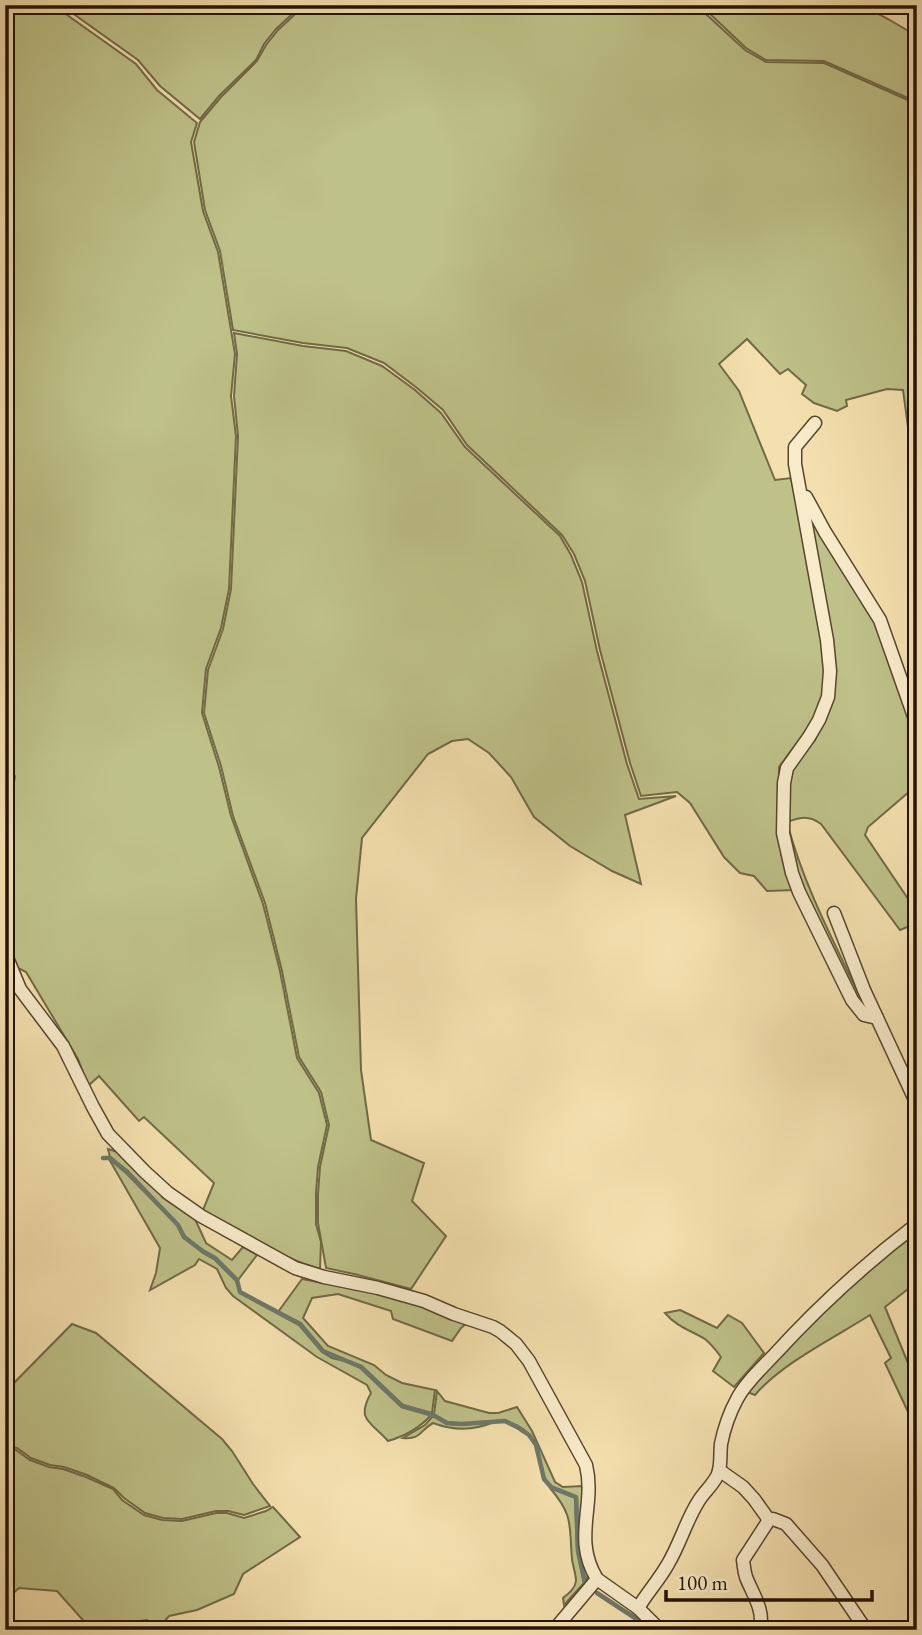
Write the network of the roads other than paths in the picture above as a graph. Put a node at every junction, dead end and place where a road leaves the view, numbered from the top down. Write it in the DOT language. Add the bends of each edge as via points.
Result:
graph roads {
  1 [pos="815,423"];
  2 [pos="795,464"];
  3 [pos="917,725"];
  4 [pos="834,913"];
  5 [pos="5,953"];
  6 [pos="877,1018"];
  7 [pos="917,1104"];
  8 [pos="917,1224"];
  9 [pos="5,1424"];
  10 [pos="5,1437"];
  11 [pos="719,1470"];
  12 [pos="769,1520"];
  13 [pos="597,1579"];
  14 [pos="638,1608"];
  15 [pos="554,1630"];
  16 [pos="660,1630"];
  17 [pos="759,1630"];
  18 [pos="866,1630"];
  1 -- 2 [label="street" via="795,447"];
  2 -- 3 [label="street" via="812,510 880,620"];
  2 -- 6 [label="street" via="830,671 828,697 818,720 787,768 783,833 799,892 852,1000 864,1015"];
  4 -- 6 [label="street"];
  5 -- 13 [label="street" via="20,989 63,1046 108,1134 168,1193 295,1268 424,1301 493,1327 516,1344 586,1465 584,1542"];
  6 -- 7 [label="street"];
  8 -- 11 [label="street" via="814,1314 746,1386 724,1432"];
  9 -- 10 [label="street"];
  11 -- 12 [label="street" via="743,1487"];
  11 -- 14 [label="street" via="698,1501 667,1567"];
  12 -- 17 [label="street" via="743,1560 760,1610"];
  12 -- 18 [label="street" via="786,1524 822,1565"];
  13 -- 14 [label="street"];
  13 -- 15 [label="street"];
  14 -- 16 [label="street"];
}
